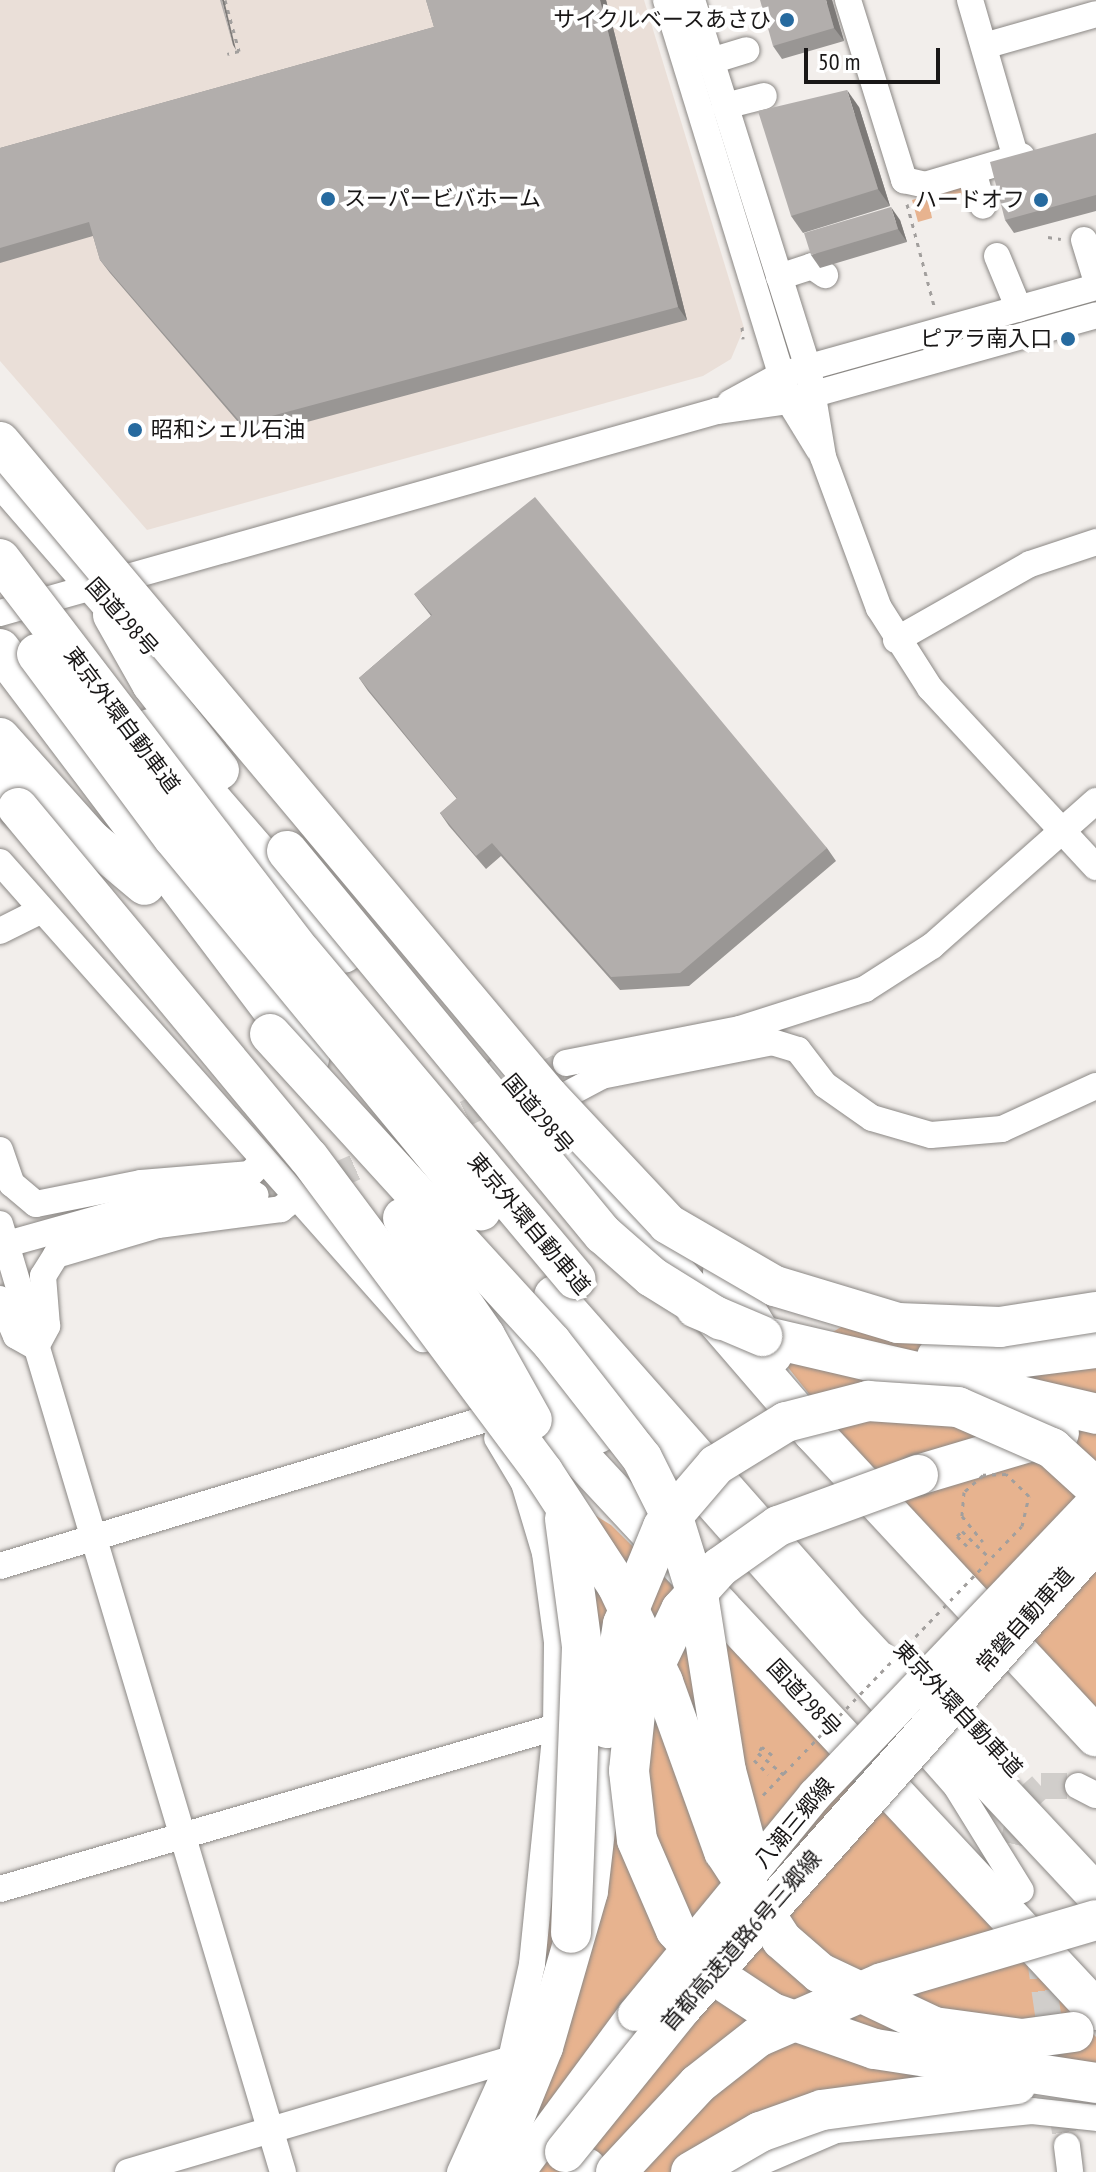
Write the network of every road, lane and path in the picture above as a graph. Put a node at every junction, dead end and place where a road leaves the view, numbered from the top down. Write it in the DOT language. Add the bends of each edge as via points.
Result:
graph roads {
  1 [pos="225,0"];
  2 [pos="666,0"];
  3 [pos="692,0"];
  4 [pos="848,0"];
  5 [pos="970,0"];
  6 [pos="1096,14"];
  7 [pos="984,46"];
  8 [pos="746,50"];
  9 [pos="227,54"];
  10 [pos="711,61"];
  11 [pos="764,96"];
  12 [pos="725,106"];
  13 [pos="1056,147"];
  14 [pos="1016,158"];
  15 [pos="973,171"];
  16 [pos="912,185"];
  17 [pos="978,210"];
  18 [pos="1084,240"];
  19 [pos="1007,259"];
  20 [pos="825,275"];
  21 [pos="779,277"];
  22 [pos="1096,279"];
  23 [pos="1096,287"];
  24 [pos="1019,309"];
  25 [pos="936,310"];
  26 [pos="1096,315"];
  27 [pos="808,367"];
  28 [pos="781,375"];
  29 [pos="815,394"];
  30 [pos="789,401"];
  31 [pos="717,411"];
  32 [pos="0,442"];
  33 [pos="823,457"];
  34 [pos="0,475"];
  35 [pos="1096,542"];
  36 [pos="0,559"];
  37 [pos="97,590"];
  38 [pos="0,605"];
  39 [pos="0,613"];
  40 [pos="896,640"];
  41 [pos="62,641"];
  42 [pos="0,649"];
  43 [pos="155,652"];
  44 [pos="0,694"];
  45 [pos="0,738"];
  46 [pos="0,785"];
  47 [pos="1096,801"];
  48 [pos="0,814"];
  49 [pos="1062,829"];
  50 [pos="0,862"];
  51 [pos="1096,867"];
  52 [pos="155,875"];
  53 [pos="40,911"];
  54 [pos="0,931"];
  55 [pos="270,1034"];
  56 [pos="566,1063"];
  57 [pos="1096,1086"];
  58 [pos="566,1095"];
  59 [pos="0,1150"];
  60 [pos="262,1162"];
  61 [pos="256,1195"];
  62 [pos="296,1197"];
  63 [pos="2,1238"];
  64 [pos="723,1272"];
  65 [pos="564,1288"];
  66 [pos="1096,1295"];
  67 [pos="0,1299"];
  68 [pos="1096,1312"];
  69 [pos="721,1320"];
  70 [pos="762,1336"];
  71 [pos="36,1347"];
  72 [pos="1096,1348"];
  73 [pos="1096,1415"];
  74 [pos="486,1419"];
  75 [pos="814,1433"];
  76 [pos="604,1441"];
  77 [pos="524,1483"];
  78 [pos="1096,1488"];
  79 [pos="1096,1500"];
  80 [pos="640,1521"];
  81 [pos="94,1538"];
  82 [pos="1096,1541"];
  83 [pos="983,1542"];
  84 [pos="967,1546"];
  85 [pos="987,1555"];
  86 [pos="0,1566"];
  87 [pos="1096,1582"];
  88 [pos="812,1706"];
  89 [pos="556,1727"];
  90 [pos="1096,1736"];
  91 [pos="747,1754"];
  92 [pos="772,1755"];
  93 [pos="938,1758"];
  94 [pos="768,1774"];
  95 [pos="784,1775"];
  96 [pos="753,1803"];
  97 [pos="182,1835"];
  98 [pos="1013,1844"];
  99 [pos="1096,1856"];
  100 [pos="0,1889"];
  101 [pos="1096,1894"];
  102 [pos="1096,1920"];
  103 [pos="571,1933"];
  104 [pos="850,1990"];
  105 [pos="1093,2012"];
  106 [pos="511,2059"];
  107 [pos="1096,2086"];
  108 [pos="1096,2118"];
  109 [pos="270,2130"];
  110 [pos="549,2169"];
  111 [pos="128,2172"];
  112 [pos="283,2172"];
  113 [pos="460,2172"];
  114 [pos="691,2172"];
  115 [pos="738,2172"];
  1 -- 9 [label="path" via="239,51"];
  2 -- 28 [label="street"];
  3 -- 10 [label="street"];
  4 -- 16 [label="street" via="861,70 898,168"];
  5 -- 7 [label="street"];
  6 -- 7 [label="street"];
  7 -- 14 [label="street"];
  8 -- 10 [label="street"];
  10 -- 12 [label="street"];
  11 -- 12 [label="street"];
  12 -- 21 [label="street"];
  13 -- 14 [label="street"];
  14 -- 15 [label="street"];
  15 -- 16 [label="street"];
  15 -- 17 [label="street"];
  16 -- 25 [label="path" via="907,202"];
  18 -- 22 [label="street"];
  19 -- 24 [label="street"];
  20 -- 21 [label="street" via="812,266"];
  21 -- 27 [label="street"];
  23 -- 24 [label="street"];
  24 -- 27 [label="street"];
  26 -- 29 [label="street"];
  27 -- 28 [label="street"];
  27 -- 29 [label="street"];
  28 -- 30 [label="street"];
  28 -- 31 [label="street"];
  29 -- 30 [label="street"];
  29 -- 33 [label="street"];
  30 -- 31 [label="street"];
  30 -- 33 [label="street"];
  31 -- 37 [label="street"];
  32 -- 68 [label="highway, bridge" via="548,1096 668,1224 775,1286 887,1321 1000,1327"];
  33 -- 40 [label="street" via="854,553"];
  34 -- 37 [label="highway, 国道298号"];
  35 -- 40 [label="street" via="1005,576"];
  36 -- 41 [label="highway, 東京外環自動車道, bridge"];
  37 -- 39 [label="street"];
  37 -- 43 [label="highway, 国道298号"];
  37 -- 69 [label="highway, bridge" via="152,684 603,1234 652,1277"];
  38 -- 65 [label="highway, 東京外環自動車道, bridge" via="173,837"];
  40 -- 49 [label="street" via="930,688"];
  41 -- 65 [label="highway, 東京外環自動車道, bridge"];
  41 -- 69 [label="highway, bridge" via="236,824 577,1223 630,1269"];
  42 -- 52 [label="highway"];
  43 -- 58 [label="street" via="212,666"];
  43 -- 75 [label="highway, 国道298号" via="607,1197"];
  44 -- 52 [label="highway"];
  45 -- 52 [label="highway" via="91,840"];
  46 -- 104 [label="highway, bridge" via="309,1158 496,1404 624,1597 734,1873 782,1940"];
  47 -- 49 [label="street"];
  48 -- 80 [label="highway, 国道298号" via="163,1008"];
  49 -- 51 [label="street"];
  49 -- 56 [label="street" via="932,946 865,989 740,1029"];
  50 -- 53 [label="street"];
  52 -- 55 [label="highway"];
  52 -- 76 [label="highway"];
  53 -- 54 [label="street"];
  53 -- 60 [label="street"];
  55 -- 103 [label="highway, bridge" via="485,1336 552,1477 573,1554 582,1647"];
  55 -- 104 [label="highway, bridge" via="552,1343 642,1458 696,1586 726,1771 747,1851 781,1914"];
  57 -- 58 [label="street" via="1002,1129 931,1135 872,1118 825,1085 798,1050 772,1042 601,1076"];
  58 -- 64 [label="street" via="643,1192"];
  59 -- 60 [label="street" via="12,1184 36,1204 154,1181 250,1174"];
  60 -- 62 [label="street"];
  61 -- 63 [label="street" via="147,1205"];
  62 -- 71 [label="street" via="281,1209 158,1225 56,1255 43,1276 47,1326"];
  62 -- 74 [label="street"];
  63 -- 71 [label="street"];
  64 -- 66 [label="street" via="780,1306 833,1320 986,1313"];
  64 -- 75 [label="highway"];
  65 -- 99 [label="highway, 東京外環自動車道"];
  65 -- 101 [label="highway, 東京外環自動車道" via="842,1623"];
  67 -- 71 [label="street" via="16,1336"];
  69 -- 70 [label="highway, bridge"];
  70 -- 72 [label="highway" via="957,1358"];
  70 -- 73 [label="highway"];
  71 -- 81 [label="street"];
  73 -- 107 [label="highway, bridge" via="1022,1447 845,1496 756,1539 703,1583 660,1643 636,1704 629,1771 637,1840 660,1903 695,1953 746,1998 840,2040"];
  74 -- 77 [label="street"];
  74 -- 81 [label="street"];
  75 -- 90 [label="highway, 国道298号"];
  76 -- 88 [label="highway" via="775,1650"];
  76 -- 93 [label="street" via="644,1441 666,1458"];
  77 -- 80 [label="highway" via="587,1488"];
  77 -- 89 [label="street" via="545,1553 557,1642"];
  78 -- 103 [label="highway, bridge" via="1052,1448 1007,1423 929,1401 868,1401 812,1412 716,1465 663,1527 633,1591 617,1648 588,1891"];
  79 -- 110 [label="main road, 八潮三郷線, bridge" via="815,1795 635,2014"];
  80 -- 88 [label="highway, 国道298号"];
  81 -- 86 [label="street"];
  81 -- 97 [label="street"];
  82 -- 93 [label="highway, 常磐自動車道, bridge"];
  83 -- 85 [label="path, bridge" via="962,1516 964,1492 983,1475 1006,1474 1027,1491 1028,1516"];
  84 -- 85 [label="path" via="957,1536 962,1531"];
  85 -- 95 [label="path, bridge"];
  87 -- 93 [label="highway, 常磐自動車道"];
  88 -- 105 [label="highway, 国道298号"];
  89 -- 97 [label="street"];
  89 -- 106 [label="street" via="545,1880"];
  91 -- 94 [label="path, bridge"];
  92 -- 95 [label="path" via="762,1747 758,1753"];
  93 -- 98 [label="street" via="1018,1883"];
  93 -- 110 [label="highway, 首都高速道路6号三郷線, bridge"];
  95 -- 96 [label="path, bridge"];
  97 -- 100 [label="street"];
  97 -- 109 [label="street"];
  102 -- 110 [label="highway, bridge" via="882,1983 758,2037 698,2084"];
  103 -- 110 [label="highway" via="543,2047"];
  104 -- 105 [label="highway, bridge" via="964,2033 1022,2039"];
  106 -- 109 [label="street"];
  106 -- 113 [label="street"];
  107 -- 114 [label="highway, bridge" via="995,2085 857,2102 770,2127"];
  108 -- 115 [label="street" via="1032,2111 836,2130"];
  109 -- 111 [label="street"];
  109 -- 112 [label="street"];
}
